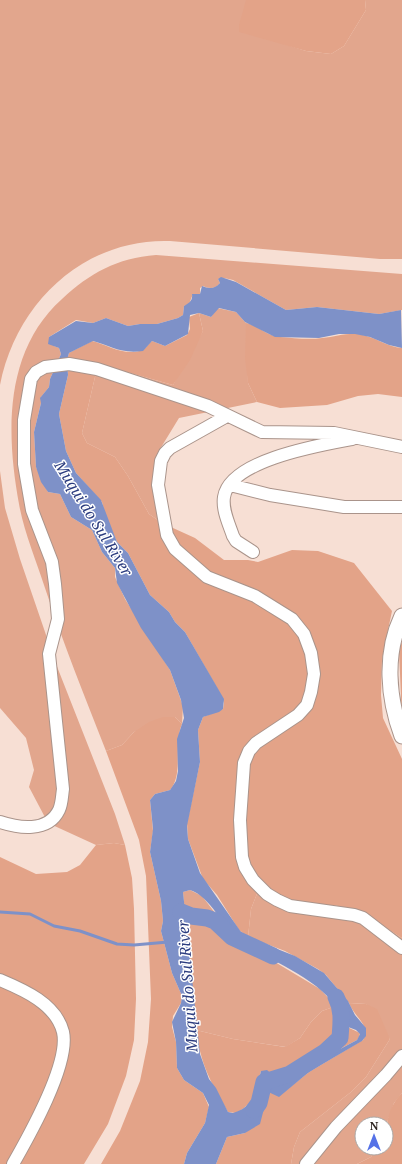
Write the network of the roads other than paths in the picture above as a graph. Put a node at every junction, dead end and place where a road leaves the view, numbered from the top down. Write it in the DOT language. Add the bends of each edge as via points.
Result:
graph roads {
  1 [pos="227,416"];
  2 [pos="357,438"];
  3 [pos="402,447"];
  4 [pos="230,485"];
  5 [pos="402,507"];
  6 [pos="253,552"];
  7 [pos="402,616"];
  8 [pos="402,736"];
  9 [pos="0,822"];
  10 [pos="402,948"];
  11 [pos="0,980"];
  12 [pos="402,1056"];
  13 [pos="13,1164"];
  14 [pos="306,1164"];
  1 -- 2 [label="street" via="262,432 334,433"];
  1 -- 9 [label="street" via="208,406 104,371 69,364 51,366 36,372 31,380 24,420 24,464 32,510 52,562 58,609 56,633 50,644 49,654 63,789 59,810 54,817 42,824 24,828"];
  1 -- 10 [label="street" via="165,453 158,485 167,534 175,549 207,577 255,596 292,618 304,634 311,653 314,674 307,705 298,715 256,743 249,750 244,763 240,820 245,867 252,880 277,900 290,906 363,918"];
  2 -- 3 [label="street"];
  2 -- 4 [label="street" via="272,458 244,471"];
  4 -- 5 [label="street" via="270,495 344,507"];
  4 -- 6 [label="street" via="223,502 233,536"];
  7 -- 8 [label="main road" via="396,627 389,671 392,700"];
  11 -- 13 [label="street" via="40,1000 53,1013 63,1033 64,1046 55,1080"];
  12 -- 14 [label="street" via="336,1127"];
}
